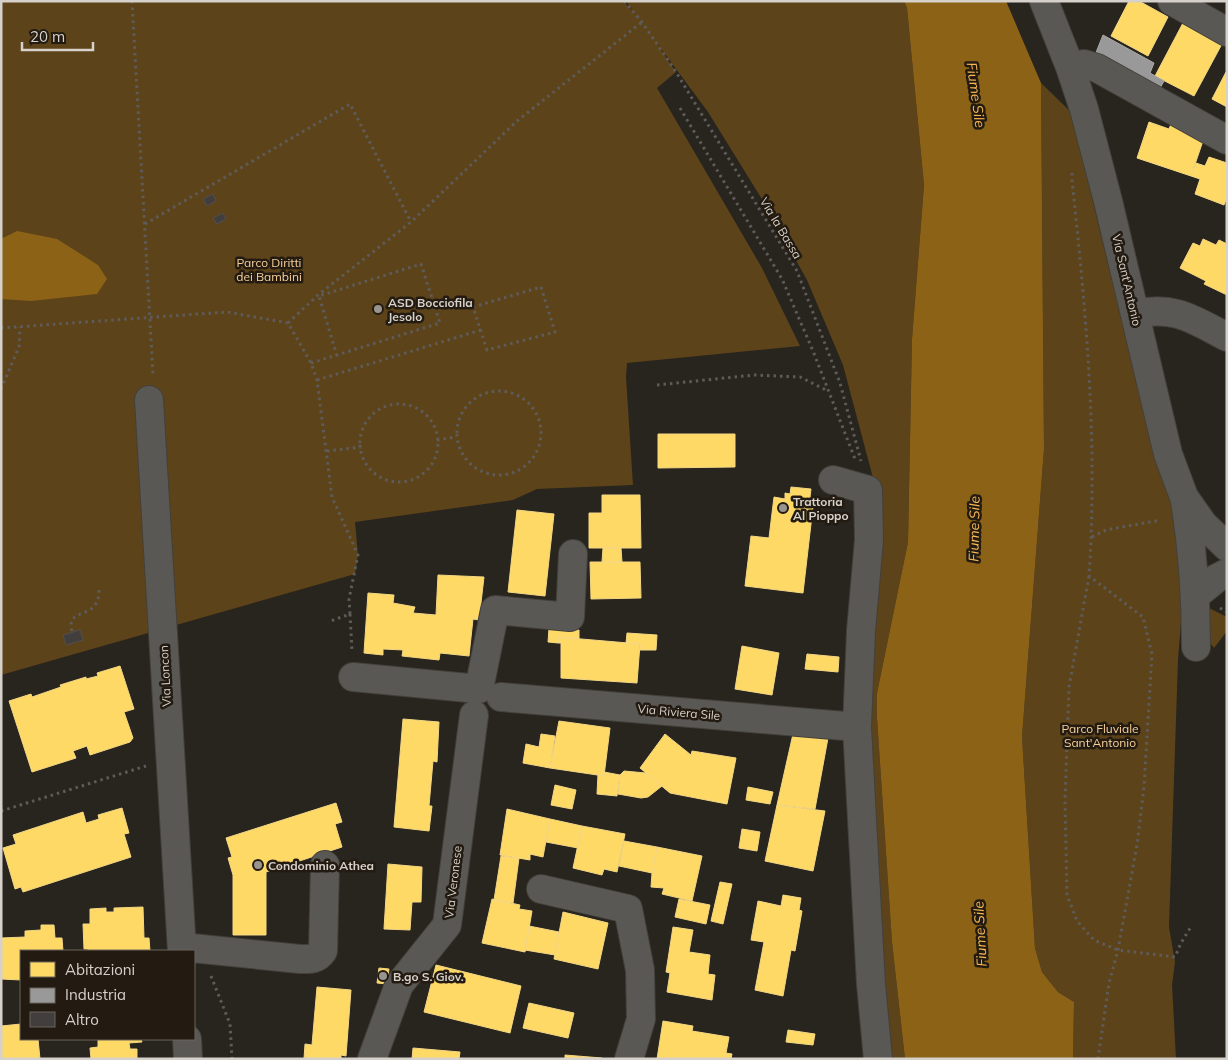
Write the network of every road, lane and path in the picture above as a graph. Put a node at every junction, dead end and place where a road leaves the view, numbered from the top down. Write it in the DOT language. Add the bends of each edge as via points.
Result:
graph roads {
  1 [pos="132,1"];
  2 [pos="624,1"];
  3 [pos="1044,1"];
  4 [pos="1172,1"];
  5 [pos="642,22"];
  6 [pos="1227,32"];
  7 [pos="1070,67"];
  8 [pos="680,108"];
  9 [pos="1227,140"];
  10 [pos="1072,171"];
  11 [pos="411,222"];
  12 [pos="145,224"];
  13 [pos="319,295"];
  14 [pos="1135,314"];
  15 [pos="151,318"];
  16 [pos="288,323"];
  17 [pos="1,328"];
  18 [pos="20,328"];
  19 [pos="481,330"];
  20 [pos="1227,337"];
  21 [pos="337,356"];
  22 [pos="311,363"];
  23 [pos="317,380"];
  24 [pos="657,385"];
  25 [pos="1,389"];
  26 [pos="151,390"];
  27 [pos="828,392"];
  28 [pos="457,437"];
  29 [pos="437,440"];
  30 [pos="360,447"];
  31 [pos="326,451"];
  32 [pos="833,480"];
  33 [pos="868,490"];
  34 [pos="1184,497"];
  35 [pos="1164,528"];
  36 [pos="1092,537"];
  37 [pos="1225,545"];
  38 [pos="573,554"];
  39 [pos="1227,573"];
  40 [pos="1089,576"];
  41 [pos="99,590"];
  42 [pos="1196,595"];
  43 [pos="350,614"];
  44 [pos="328,622"];
  45 [pos="72,631"];
  46 [pos="1196,647"];
  47 [pos="353,677"];
  48 [pos="501,697"];
  49 [pos="474,715"];
  50 [pos="857,727"];
  51 [pos="170,759"];
  52 [pos="1,811"];
  53 [pos="325,865"];
  54 [pos="541,890"];
  55 [pos="1192,925"];
  56 [pos="182,949"];
  57 [pos="195,950"];
  58 [pos="1118,950"];
  59 [pos="187,1040"];
  60 [pos="188,1059"];
  61 [pos="372,1059"];
  62 [pos="630,1059"];
  63 [pos="878,1059"];
  64 [pos="1098,1059"];
  1 -- 12 [label="path"];
  2 -- 5 [label="path, Via la Bassa"];
  3 -- 7 [label="street, Via Sant'Antonio"];
  4 -- 6 [label="street"];
  5 -- 11 [label="path" via="517,121"];
  5 -- 33 [label="path, Via la Bassa" via="797,271 840,383"];
  7 -- 9 [label="street" via="1084,64 1097,68"];
  7 -- 14 [label="street, Via Sant'Antonio" via="1084,109"];
  8 -- 27 [label="path" via="782,279"];
  10 -- 36 [label="path" via="1091,397"];
  11 -- 12 [label="path" via="350,104"];
  11 -- 13 [label="path"];
  12 -- 15 [label="path"];
  13 -- 16 [label="path"];
  13 -- 21 [label="path"];
  13 -- 21 [label="path" via="421,264 440,323"];
  14 -- 20 [label="street" via="1163,311 1184,315"];
  14 -- 34 [label="street, Via Sant'Antonio" via="1168,454"];
  15 -- 16 [label="path" via="227,312"];
  15 -- 18 [label="path"];
  15 -- 26 [label="path"];
  16 -- 22 [label="path"];
  17 -- 18 [label="path"];
  18 -- 25 [label="path" via="20,346"];
  19 -- 19 [label="path" via="486,350 555,332 541,287 473,307"];
  19 -- 23 [label="path"];
  21 -- 22 [label="path"];
  22 -- 23 [label="path"];
  23 -- 31 [label="path"];
  24 -- 27 [label="path" via="754,375 791,376 800,377"];
  26 -- 51 [label="street, Via Loncon"];
  27 -- 33 [label="path"];
  28 -- 28 [label="path" via="461,452 471,465 487,474 502,475 517,471 530,461 539,445 540,427 527,401 512,393 494,391 477,397 464,408 457,425"];
  28 -- 29 [label="path"];
  29 -- 30 [label="path" via="435,456 427,470 418,477 401,482 373,472"];
  29 -- 30 [label="path" via="431,422 423,412 396,404 378,410 367,420"];
  30 -- 31 [label="path"];
  31 -- 43 [label="path" via="332,498 358,555"];
  32 -- 33 [label="street"];
  33 -- 50 [label="street" via="869,540"];
  34 -- 37 [label="street, Via Sant'Antonio" via="1203,524"];
  34 -- 42 [label="street"];
  35 -- 36 [label="path" via="1161,519 1106,530"];
  36 -- 40 [label="path"];
  37 -- 42 [label="street" via="1212,551 1202,562"];
  38 -- 47 [label="street" via="570,617 496,610 479,689"];
  39 -- 42 [label="street"];
  40 -- 58 [label="path" via="1069,687 1065,801 1067,895 1077,920 1094,940"];
  40 -- 58 [label="path" via="1143,616 1152,654 1144,787"];
  41 -- 45 [label="path" via="99,600 94,608 72,620"];
  42 -- 46 [label="street"];
  43 -- 44 [label="path"];
  43 -- 47 [label="path"];
  48 -- 50 [label="street, Via Riviera Sile"];
  49 -- 61 [label="street, Via Veronese" via="447,924 399,985"];
  50 -- 63 [label="street"];
  51 -- 52 [label="path"];
  51 -- 56 [label="street, Via Loncon"];
  53 -- 57 [label="street" via="323,952 319,957 300,959"];
  54 -- 62 [label="street" via="628,910 640,970 641,1019"];
  55 -- 58 [label="path" via="1175,958"];
  58 -- 64 [label="path" via="1109,983"];
  59 -- 60 [label="street"];
}
